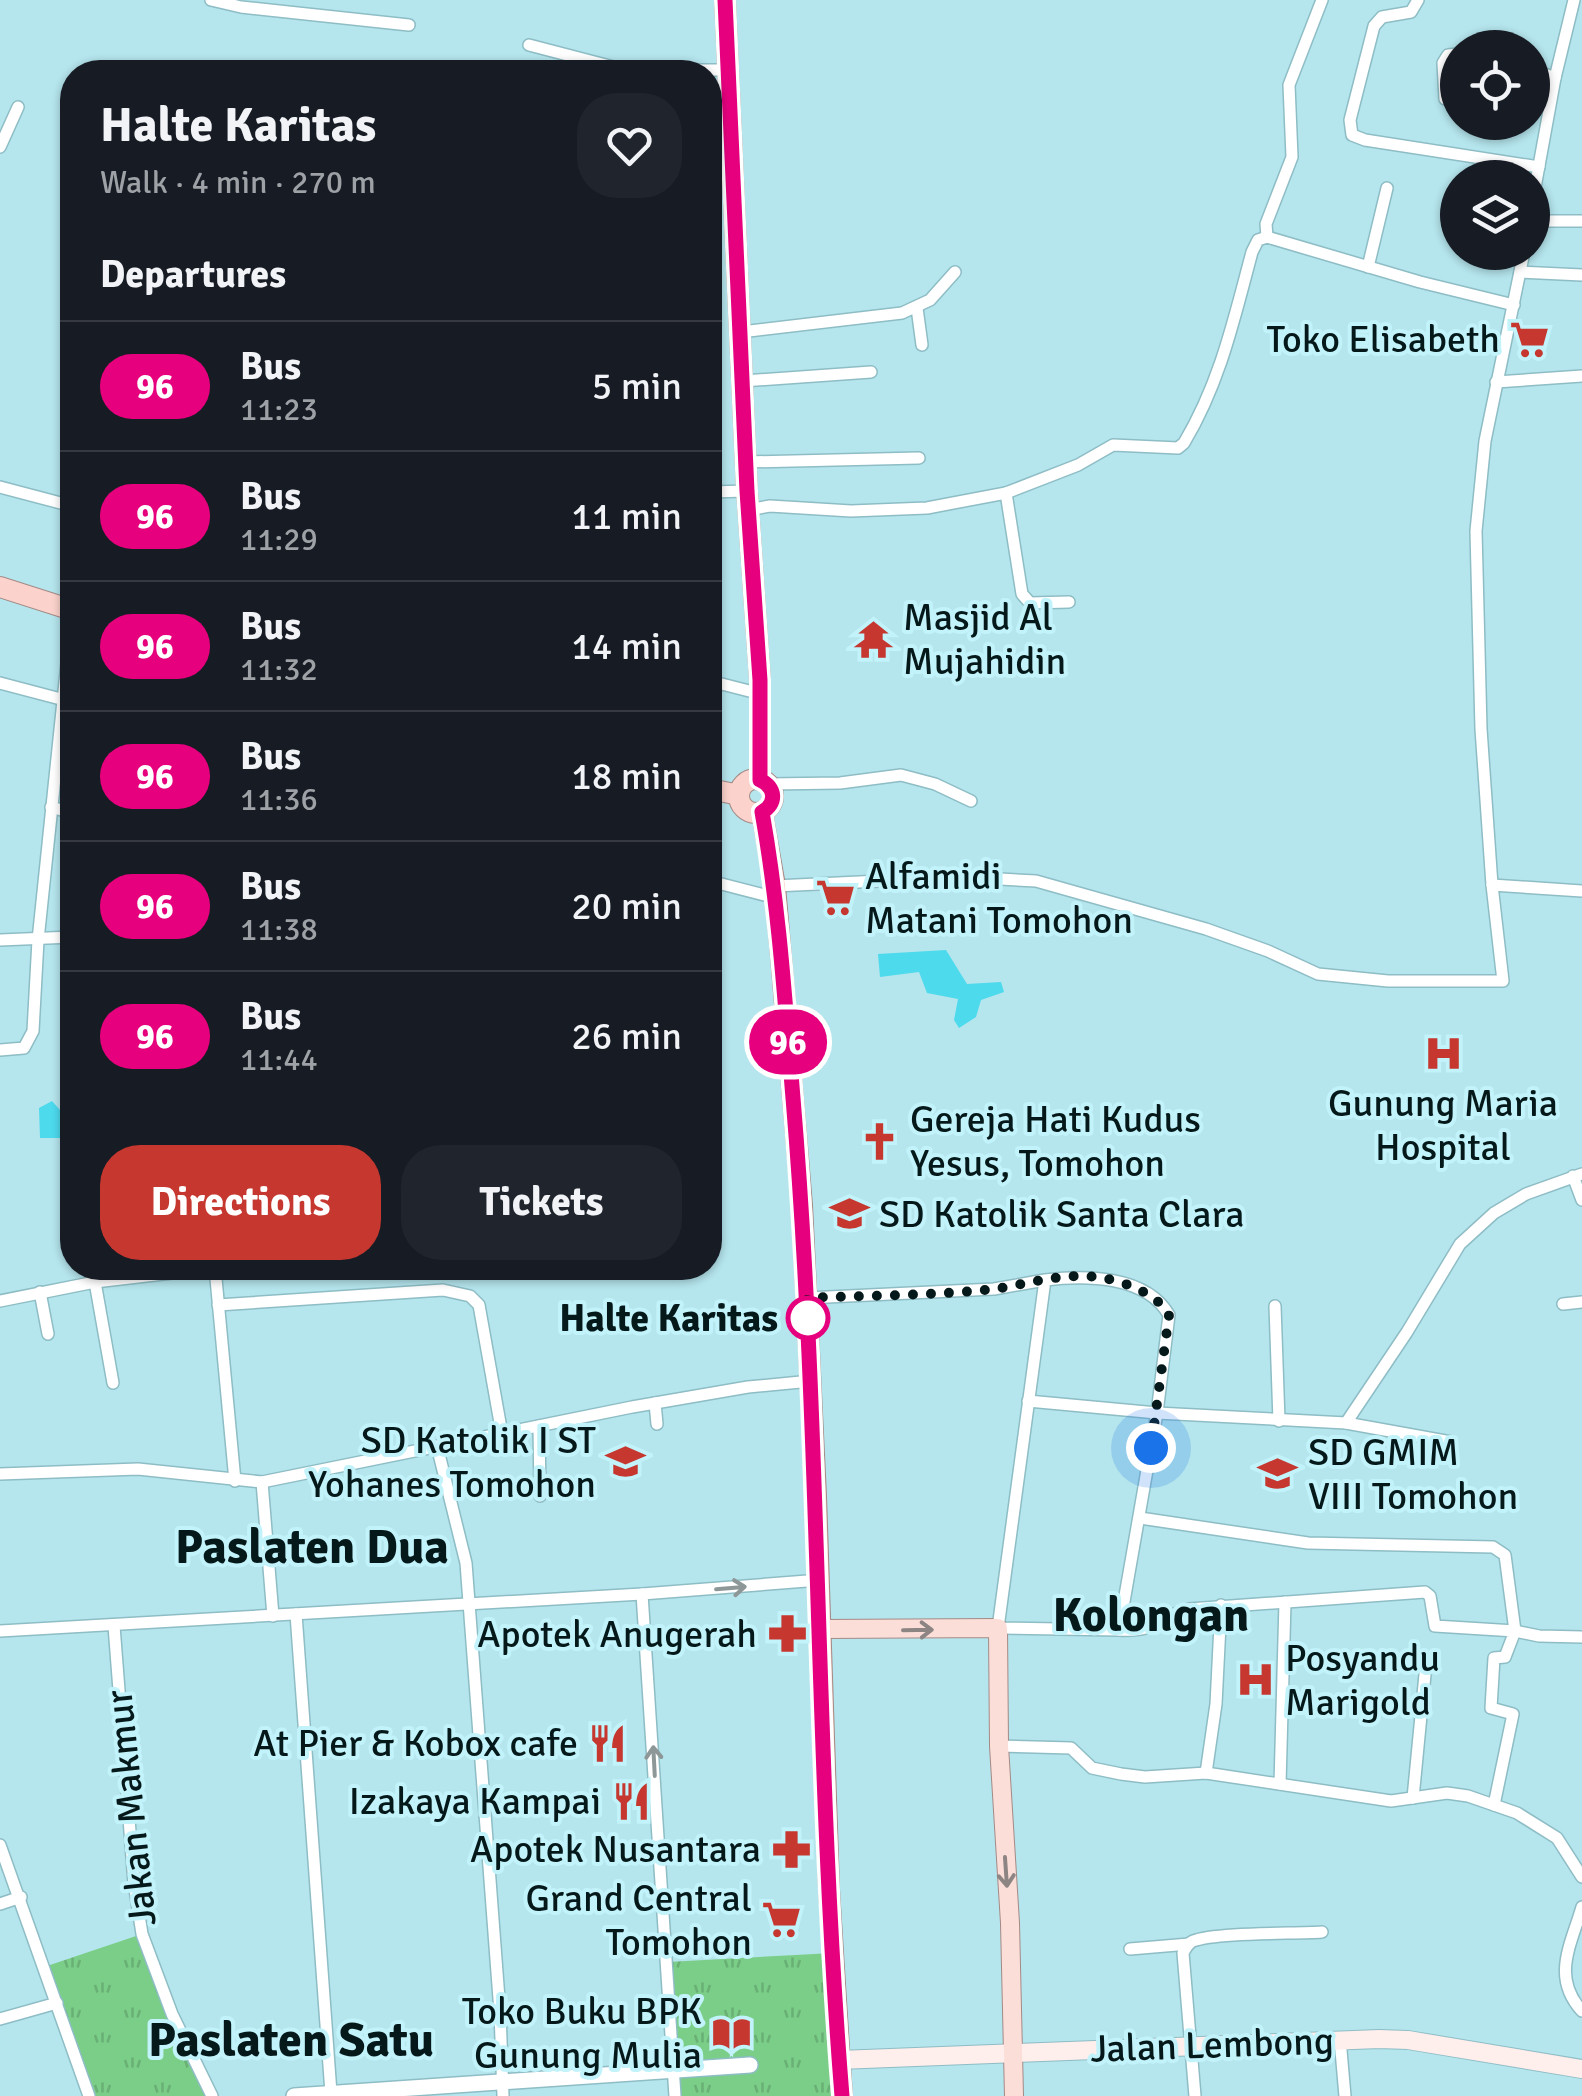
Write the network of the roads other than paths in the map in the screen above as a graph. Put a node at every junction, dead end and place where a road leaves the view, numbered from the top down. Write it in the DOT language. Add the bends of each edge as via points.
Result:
graph roads {
  1 [pos="211,0"];
  2 [pos="725,0"];
  3 [pos="1322,0"];
  4 [pos="1418,0"];
  5 [pos="1574,0"];
  6 [pos="410,25"];
  7 [pos="529,45"];
  8 [pos="587,60"];
  9 [pos="722,70"];
  10 [pos="728,70"];
  11 [pos="1550,76"];
  12 [pos="1556,78"];
  13 [pos="18,107"];
  14 [pos="0,147"];
  15 [pos="1494,160"];
  16 [pos="1540,160"];
  17 [pos="1387,188"];
  18 [pos="1582,220"];
  19 [pos="1550,221"];
  20 [pos="1266,237"];
  21 [pos="1368,267"];
  22 [pos="956,272"];
  23 [pos="1520,272"];
  24 [pos="1582,275"];
  25 [pos="1514,305"];
  26 [pos="916,308"];
  27 [pos="741,332"];
  28 [pos="922,345"];
  29 [pos="871,372"];
  30 [pos="1582,376"];
  31 [pos="743,381"];
  32 [pos="1496,382"];
  33 [pos="919,458"];
  34 [pos="747,462"];
  35 [pos="0,487"];
  36 [pos="1006,493"];
  37 [pos="722,495"];
  38 [pos="748,500"];
  39 [pos="60,503"];
  40 [pos="0,588"];
  41 [pos="1069,602"];
  42 [pos="60,608"];
  43 [pos="0,683"];
  44 [pos="722,684"];
  45 [pos="760,694"];
  46 [pos="60,698"];
  47 [pos="60,750"];
  48 [pos="764,782"];
  49 [pos="722,791"];
  50 [pos="739,795"];
  51 [pos="971,801"];
  52 [pos="51,807"];
  53 [pos="60,810"];
  54 [pos="762,812"];
  55 [pos="722,883"];
  56 [pos="1492,885"];
  57 [pos="1582,891"];
  58 [pos="776,892"];
  59 [pos="60,938"];
  60 [pos="0,940"];
  61 [pos="38,940"];
  62 [pos="0,1050"];
  63 [pos="1578,1175"];
  64 [pos="1582,1200"];
  65 [pos="113,1280"];
  66 [pos="217,1280"];
  67 [pos="1044,1280"];
  68 [pos="96,1282"];
  69 [pos="40,1292"];
  70 [pos="807,1298"];
  71 [pos="0,1301"];
  72 [pos="1582,1302"];
  73 [pos="1563,1304"];
  74 [pos="218,1305"];
  75 [pos="1274,1306"];
  76 [pos="48,1334"];
  77 [pos="811,1381"];
  78 [pos="113,1383"];
  79 [pos="1028,1401"];
  80 [pos="655,1403"];
  81 [pos="1157,1413"];
  82 [pos="1278,1421"];
  83 [pos="1346,1423"];
  84 [pos="657,1424"];
  85 [pos="539,1426"];
  86 [pos="502,1434"];
  87 [pos="1451,1442"];
  88 [pos="436,1446"];
  89 [pos="0,1474"];
  90 [pos="235,1480"];
  91 [pos="262,1482"];
  92 [pos="540,1496"];
  93 [pos="1140,1518"];
  94 [pos="820,1580"];
  95 [pos="642,1594"];
  96 [pos="469,1602"];
  97 [pos="1285,1602"];
  98 [pos="1222,1605"];
  99 [pos="296,1614"];
  100 [pos="273,1616"];
  101 [pos="114,1626"];
  102 [pos="998,1628"];
  103 [pos="820,1629"];
  104 [pos="1119,1630"];
  105 [pos="0,1631"];
  106 [pos="1515,1631"];
  107 [pos="1582,1636"];
  108 [pos="1426,1664"];
  109 [pos="1000,1746"];
  110 [pos="1206,1772"];
  111 [pos="1280,1784"];
  112 [pos="1413,1798"];
  113 [pos="1494,1805"];
  114 [pos="0,1845"];
  115 [pos="1582,1877"];
  116 [pos="20,1897"];
  117 [pos="0,1904"];
  118 [pos="1582,1906"];
  119 [pos="1322,1932"];
  120 [pos="1190,1944"];
  121 [pos="1130,1949"];
  122 [pos="57,2004"];
  123 [pos="1582,2011"];
  124 [pos="0,2020"];
  125 [pos="1340,2040"];
  126 [pos="1190,2048"];
  127 [pos="1011,2054"];
  128 [pos="839,2060"];
  129 [pos="750,2065"];
  130 [pos="673,2068"];
  131 [pos="1582,2069"];
  132 [pos="502,2088"];
  133 [pos="323,2094"];
  134 [pos="89,2096"];
  135 [pos="212,2096"];
  136 [pos="294,2096"];
  137 [pos="675,2096"];
  138 [pos="842,2096"];
  139 [pos="1014,2096"];
  140 [pos="1194,2096"];
  141 [pos="1346,2096"];
  1 -- 6 [label="street"];
  2 -- 10 [label="highway"];
  3 -- 20 [label="street" via="1289,85 1292,156"];
  4 -- 15 [label="street" via="1411,12 1382,17 1374,26 1352,135"];
  5 -- 12 [label="street"];
  7 -- 8 [label="street"];
  9 -- 10 [label="street"];
  10 -- 27 [label="highway"];
  11 -- 12 [label="street"];
  12 -- 16 [label="street"];
  13 -- 14 [label="street"];
  17 -- 21 [label="street"];
  18 -- 19 [label="street"];
  20 -- 21 [label="street"];
  20 -- 36 [label="street" via="1252,252 1223,364 1184,443 1168,449 1113,445"];
  21 -- 25 [label="street"];
  22 -- 26 [label="street"];
  23 -- 24 [label="street"];
  23 -- 25 [label="street"];
  25 -- 32 [label="street"];
  26 -- 27 [label="street"];
  26 -- 28 [label="street"];
  27 -- 31 [label="highway"];
  29 -- 31 [label="street"];
  30 -- 32 [label="street"];
  31 -- 34 [label="highway"];
  32 -- 56 [label="street" via="1476,531"];
  33 -- 34 [label="street"];
  34 -- 38 [label="highway"];
  35 -- 39 [label="street"];
  36 -- 38 [label="street" via="927,508 852,511"];
  36 -- 41 [label="street" via="1022,594 1030,602"];
  37 -- 38 [label="street"];
  38 -- 45 [label="highway"];
  40 -- 42 [label="highway"];
  43 -- 46 [label="street"];
  44 -- 45 [label="street"];
  45 -- 48 [label="highway"];
  47 -- 52 [label="street"];
  48 -- 50 [label="highway" via="746,782"];
  48 -- 51 [label="street" via="901,775"];
  48 -- 54 [label="highway" via="774,798"];
  49 -- 50 [label="highway"];
  50 -- 54 [label="highway" via="744,808"];
  52 -- 53 [label="street"];
  52 -- 61 [label="street"];
  54 -- 58 [label="highway"];
  55 -- 58 [label="street"];
  56 -- 57 [label="street"];
  56 -- 58 [label="street" via="1504,976 1482,982 1318,974 1206,929 1036,881 964,876"];
  58 -- 70 [label="highway"];
  59 -- 61 [label="street"];
  60 -- 61 [label="street"];
  61 -- 62 [label="street" via="34,1031 24,1048"];
  63 -- 64 [label="street"];
  63 -- 83 [label="street" via="1526,1194 1460,1244"];
  65 -- 68 [label="street"];
  66 -- 74 [label="street"];
  67 -- 70 [label="street" via="994,1289"];
  67 -- 79 [label="street"];
  67 -- 81 [label="street" via="1104,1278 1166,1308"];
  68 -- 69 [label="street"];
  68 -- 78 [label="street"];
  69 -- 71 [label="street"];
  69 -- 76 [label="street"];
  70 -- 77 [label="highway"];
  72 -- 73 [label="street"];
  74 -- 86 [label="street" via="443,1290 470,1296 479,1305"];
  74 -- 90 [label="street"];
  75 -- 82 [label="street"];
  77 -- 80 [label="street"];
  77 -- 94 [label="highway"];
  79 -- 81 [label="street"];
  79 -- 102 [label="street"];
  80 -- 84 [label="street"];
  80 -- 85 [label="street"];
  81 -- 82 [label="street"];
  81 -- 93 [label="street"];
  82 -- 83 [label="street"];
  83 -- 87 [label="street"];
  85 -- 86 [label="street"];
  85 -- 92 [label="street"];
  86 -- 88 [label="street"];
  88 -- 91 [label="street"];
  88 -- 96 [label="street" via="464,1549"];
  89 -- 90 [label="street" via="138,1469"];
  90 -- 91 [label="street"];
  91 -- 100 [label="street"];
  93 -- 104 [label="street"];
  93 -- 106 [label="street" via="1308,1543 1494,1547 1506,1555"];
  95 -- 94 [label="street, one-way"];
  94 -- 103 [label="highway"];
  95 -- 96 [label="street"];
  130 -- 95 [label="street, one-way"];
  96 -- 99 [label="street"];
  96 -- 132 [label="street"];
  97 -- 98 [label="street"];
  97 -- 106 [label="street" via="1425,1592 1435,1626"];
  97 -- 111 [label="street"];
  98 -- 104 [label="street" via="1174,1613 1148,1630"];
  98 -- 110 [label="street"];
  99 -- 100 [label="street"];
  99 -- 133 [label="street"];
  100 -- 101 [label="street"];
  101 -- 105 [label="street"];
  101 -- 135 [label="street, Jakan Makmur" via="142,1934"];
  103 -- 102 [label="main road, one-way"];
  102 -- 104 [label="street"];
  102 -- 109 [label="main road"];
  103 -- 128 [label="highway"];
  106 -- 107 [label="street"];
  106 -- 113 [label="street" via="1505,1657 1494,1658 1491,1708 1513,1714"];
  108 -- 112 [label="street"];
  109 -- 110 [label="street" via="1070,1748 1105,1772"];
  109 -- 127 [label="main road, one-way"];
  110 -- 111 [label="street"];
  111 -- 112 [label="street" via="1391,1801"];
  112 -- 113 [label="street" via="1446,1793"];
  113 -- 115 [label="street" via="1557,1838"];
  114 -- 116 [label="street"];
  116 -- 117 [label="street"];
  116 -- 122 [label="street"];
  118 -- 123 [label="street" via="1564,1982"];
  119 -- 120 [label="street"];
  120 -- 121 [label="street"];
  120 -- 126 [label="street" via="1183,1952"];
  122 -- 124 [label="street"];
  122 -- 134 [label="street"];
  125 -- 126 [label="main road, Jalan Lembong"];
  125 -- 131 [label="main road, Jalan Lembong" via="1408,2040"];
  125 -- 141 [label="street"];
  126 -- 127 [label="main road, Jalan Lembong"];
  126 -- 140 [label="street"];
  127 -- 128 [label="main road, Jalan Lembong"];
  127 -- 139 [label="main road"];
  128 -- 138 [label="highway"];
  129 -- 130 [label="street"];
  130 -- 132 [label="street"];
  130 -- 137 [label="street"];
  132 -- 133 [label="street"];
  133 -- 136 [label="street"];
}
